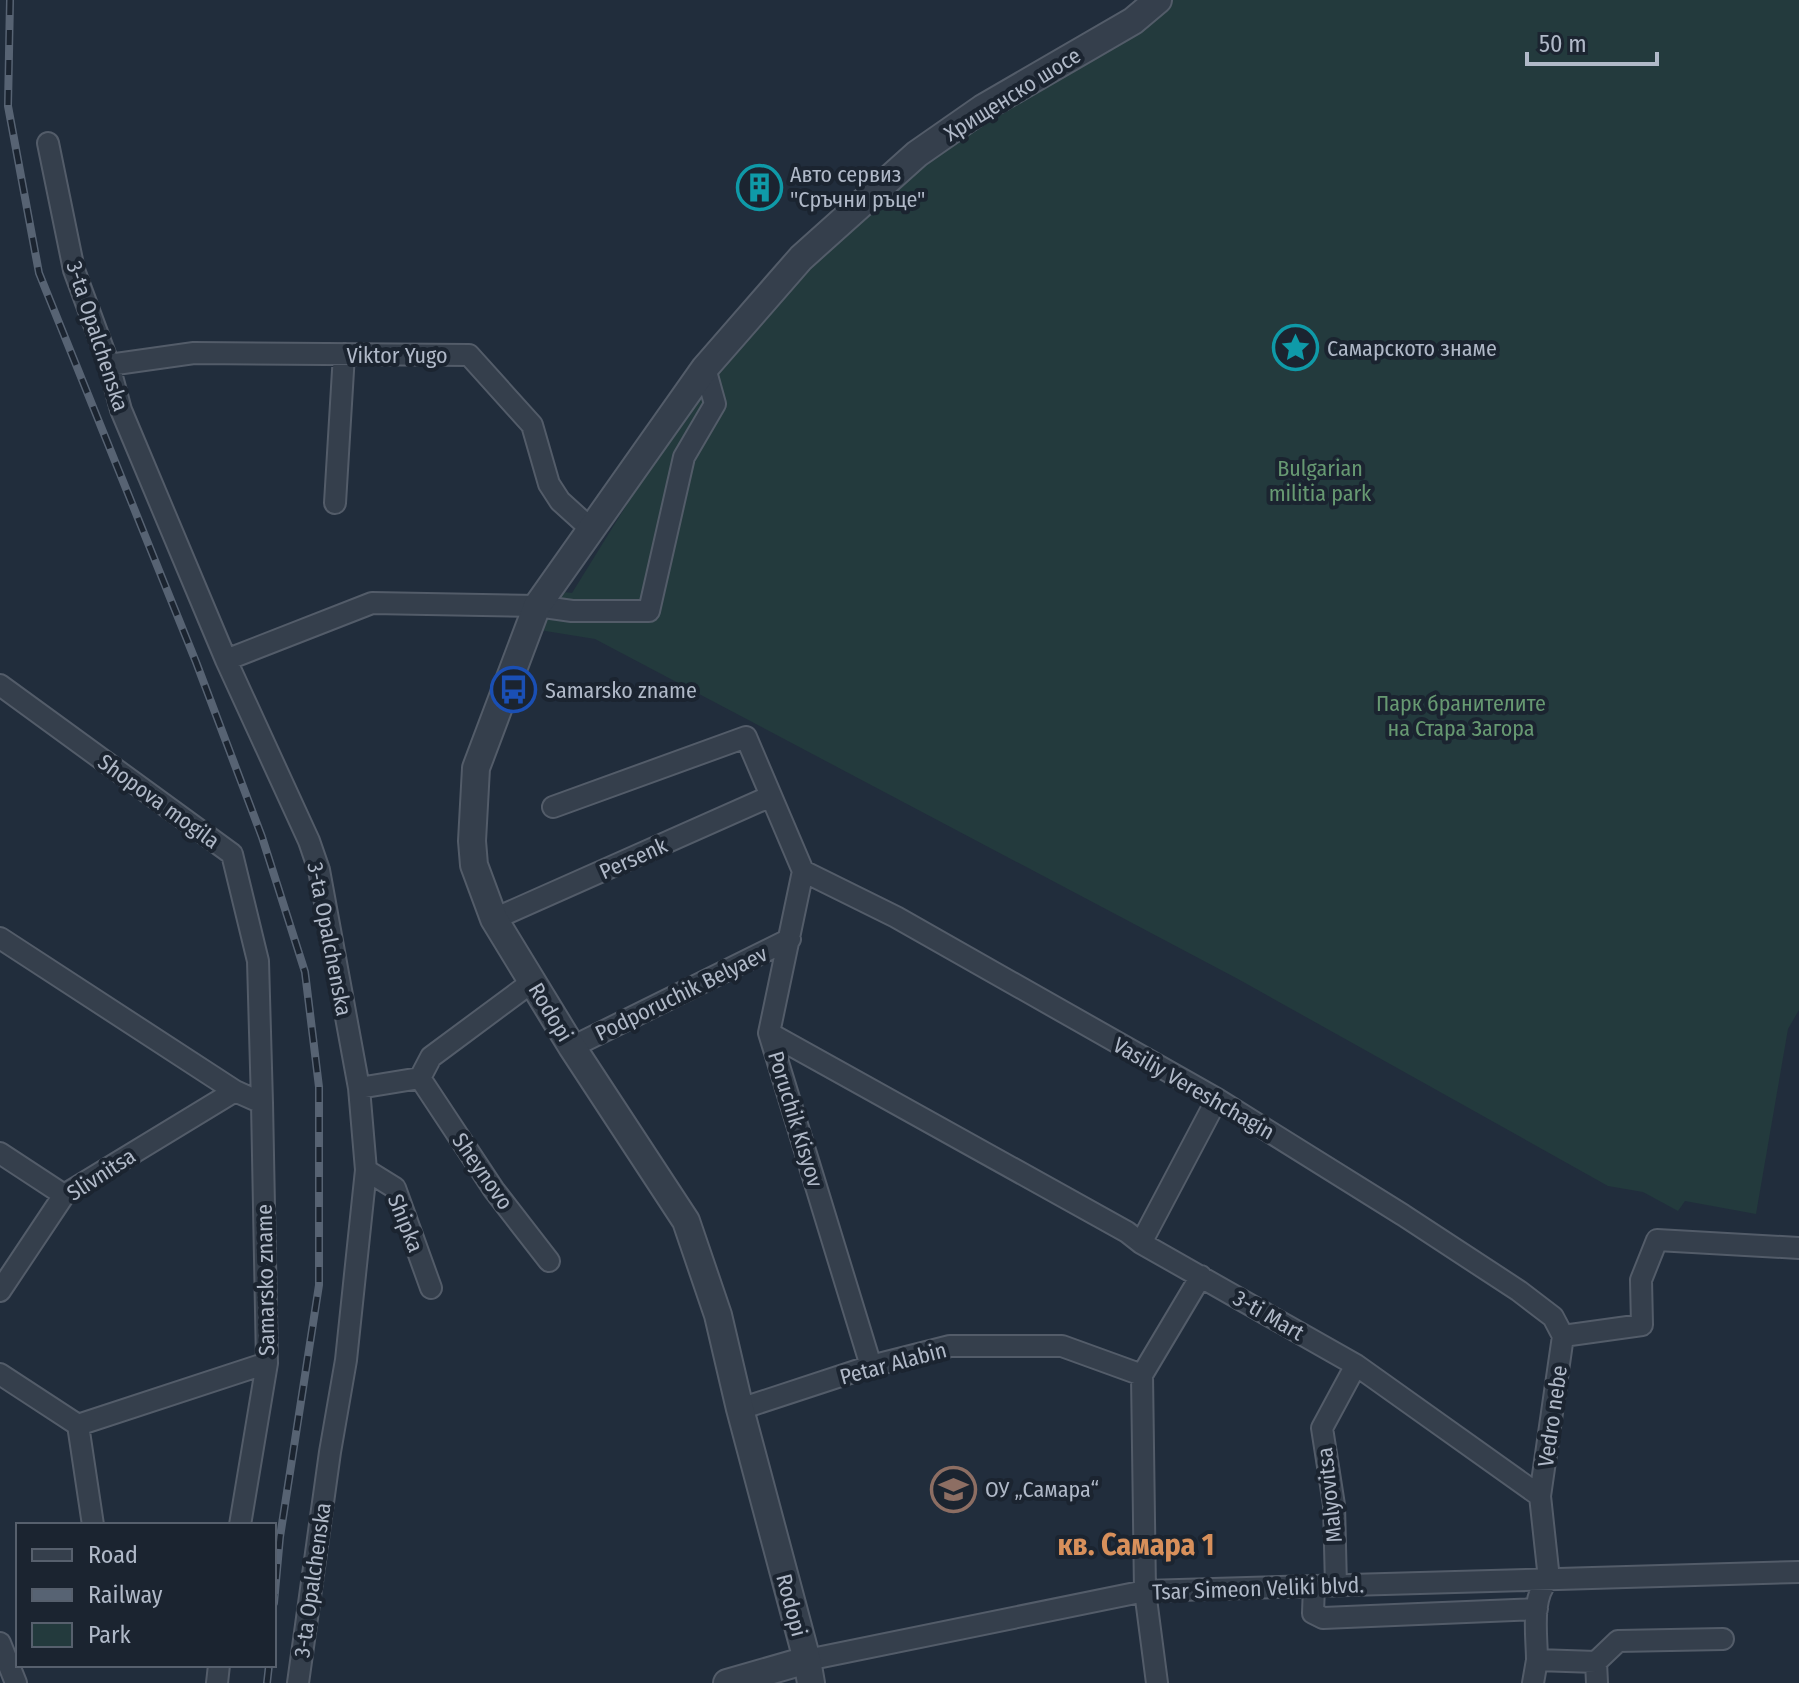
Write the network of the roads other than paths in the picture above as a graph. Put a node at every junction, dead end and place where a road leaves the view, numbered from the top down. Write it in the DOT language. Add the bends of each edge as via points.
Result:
graph roads {
  1 [pos="1158,0"];
  2 [pos="48,143"];
  3 [pos="344,354"];
  4 [pos="109,365"];
  5 [pos="705,368"];
  6 [pos="335,503"];
  7 [pos="591,529"];
  8 [pos="537,606"];
  9 [pos="226,660"];
  10 [pos="0,685"];
  11 [pos="771,796"];
  12 [pos="553,807"];
  13 [pos="803,871"];
  14 [pos="494,919"];
  15 [pos="0,938"];
  16 [pos="790,939"];
  17 [pos="532,982"];
  18 [pos="769,1033"];
  19 [pos="572,1047"];
  20 [pos="420,1078"];
  21 [pos="359,1088"];
  22 [pos="235,1091"];
  23 [pos="1217,1099"];
  24 [pos="262,1103"];
  25 [pos="0,1153"];
  26 [pos="366,1170"];
  27 [pos="64,1195"];
  28 [pos="1141,1243"];
  29 [pos="1799,1248"];
  30 [pos="549,1261"];
  31 [pos="1201,1276"];
  32 [pos="431,1288"];
  33 [pos="0,1291"];
  34 [pos="1563,1336"];
  35 [pos="267,1363"];
  36 [pos="1356,1365"];
  37 [pos="871,1366"];
  38 [pos="0,1374"];
  39 [pos="1142,1375"];
  40 [pos="740,1409"];
  41 [pos="78,1425"];
  42 [pos="1540,1496"];
  43 [pos="93,1523"];
  44 [pos="240,1523"];
  45 [pos="1799,1572"];
  46 [pos="1549,1579"];
  47 [pos="1314,1586"];
  48 [pos="1336,1586"];
  49 [pos="1145,1591"];
  50 [pos="1537,1609"];
  51 [pos="1723,1639"];
  52 [pos="0,1643"];
  53 [pos="1537,1660"];
  54 [pos="809,1671"];
  55 [pos="1597,1673"];
  56 [pos="16,1683"];
  57 [pos="298,1683"];
  58 [pos="727,1683"];
  59 [pos="1157,1683"];
  60 [pos="1533,1683"];
  1 -- 5 [label="street, Хрищенско шосе" via="1133,21 983,108 917,154 801,258"];
  2 -- 4 [label="street, 3-ta Opalchenska" via="74,270"];
  3 -- 4 [label="street, Viktor Yugo" via="194,353"];
  3 -- 6 [label="street"];
  3 -- 7 [label="street, Viktor Yugo" via="469,355 532,425 549,484"];
  4 -- 9 [label="street, 3-ta Opalchenska" via="121,410"];
  5 -- 7 [label="street, Rodopi"];
  5 -- 8 [label="street" via="715,404 684,457 649,611"];
  7 -- 8 [label="street, Rodopi"];
  8 -- 9 [label="street" via="372,603"];
  8 -- 14 [label="street, Rodopi" via="476,768 474,865"];
  9 -- 21 [label="street, 3-ta Opalchenska" via="319,870"];
  10 -- 24 [label="street, Shopova mogila" via="232,854 258,961"];
  11 -- 12 [label="street" via="746,737"];
  11 -- 13 [label="street"];
  11 -- 14 [label="street, Persenk"];
  13 -- 16 [label="street, Poruchik Kisyov"];
  13 -- 23 [label="street, Vasiliy Vereshchagin" via="896,917"];
  14 -- 17 [label="street, Rodopi"];
  15 -- 22 [label="street"];
  16 -- 18 [label="street, Poruchik Kisyov"];
  16 -- 19 [label="street, Podporuchik Belyaev"];
  17 -- 19 [label="street, Rodopi"];
  17 -- 20 [label="street" via="431,1057"];
  18 -- 28 [label="street, 3-ti Mart"];
  18 -- 37 [label="street, Poruchik Kisyov"];
  19 -- 40 [label="street, Rodopi" via="686,1221 718,1315"];
  20 -- 21 [label="street"];
  20 -- 30 [label="street, Sheynovo" via="494,1190"];
  21 -- 26 [label="street, 3-ta Opalchenska"];
  22 -- 24 [label="street"];
  22 -- 27 [label="street, Slivnitsa"];
  23 -- 28 [label="street"];
  23 -- 34 [label="street, Vasiliy Vereshchagin" via="1519,1291 1553,1317"];
  24 -- 35 [label="street, Samarsko zname"];
  25 -- 27 [label="street"];
  26 -- 32 [label="street, Shipka" via="395,1188"];
  26 -- 57 [label="street, 3-ta Opalchenska" via="346,1360"];
  27 -- 33 [label="street, Slivnitsa"];
  28 -- 31 [label="street, 3-ti Mart"];
  29 -- 34 [label="street" via="1657,1240 1641,1280 1642,1325"];
  31 -- 36 [label="street, 3-ti Mart"];
  31 -- 39 [label="street"];
  34 -- 42 [label="street, Vedro nebe"];
  35 -- 41 [label="street"];
  35 -- 44 [label="street, Samarsko zname"];
  36 -- 42 [label="street, 3-ti Mart"];
  36 -- 48 [label="street, Malyovitsa" via="1322,1428 1334,1505"];
  37 -- 39 [label="street, Petar Alabin" via="950,1346 1062,1346"];
  37 -- 40 [label="street, Petar Alabin"];
  38 -- 41 [label="street"];
  39 -- 49 [label="street"];
  40 -- 54 [label="street, Rodopi"];
  41 -- 43 [label="street"];
  42 -- 46 [label="street"];
  45 -- 46 [label="street, Tsar Simeon Veliki blvd."];
  46 -- 48 [label="street, Tsar Simeon Veliki blvd."];
  46 -- 50 [label="street"];
  47 -- 48 [label="street, Tsar Simeon Veliki blvd."];
  47 -- 49 [label="street, Tsar Simeon Veliki blvd."];
  47 -- 50 [label="street" via="1313,1613 1323,1618"];
  49 -- 54 [label="street, Tsar Simeon Veliki blvd."];
  49 -- 59 [label="street"];
  50 -- 53 [label="street"];
  51 -- 55 [label="street" via="1618,1641"];
  52 -- 56 [label="street"];
  53 -- 55 [label="street"];
  53 -- 60 [label="street"];
  54 -- 58 [label="street, Tsar Simeon Veliki blvd."];
}
